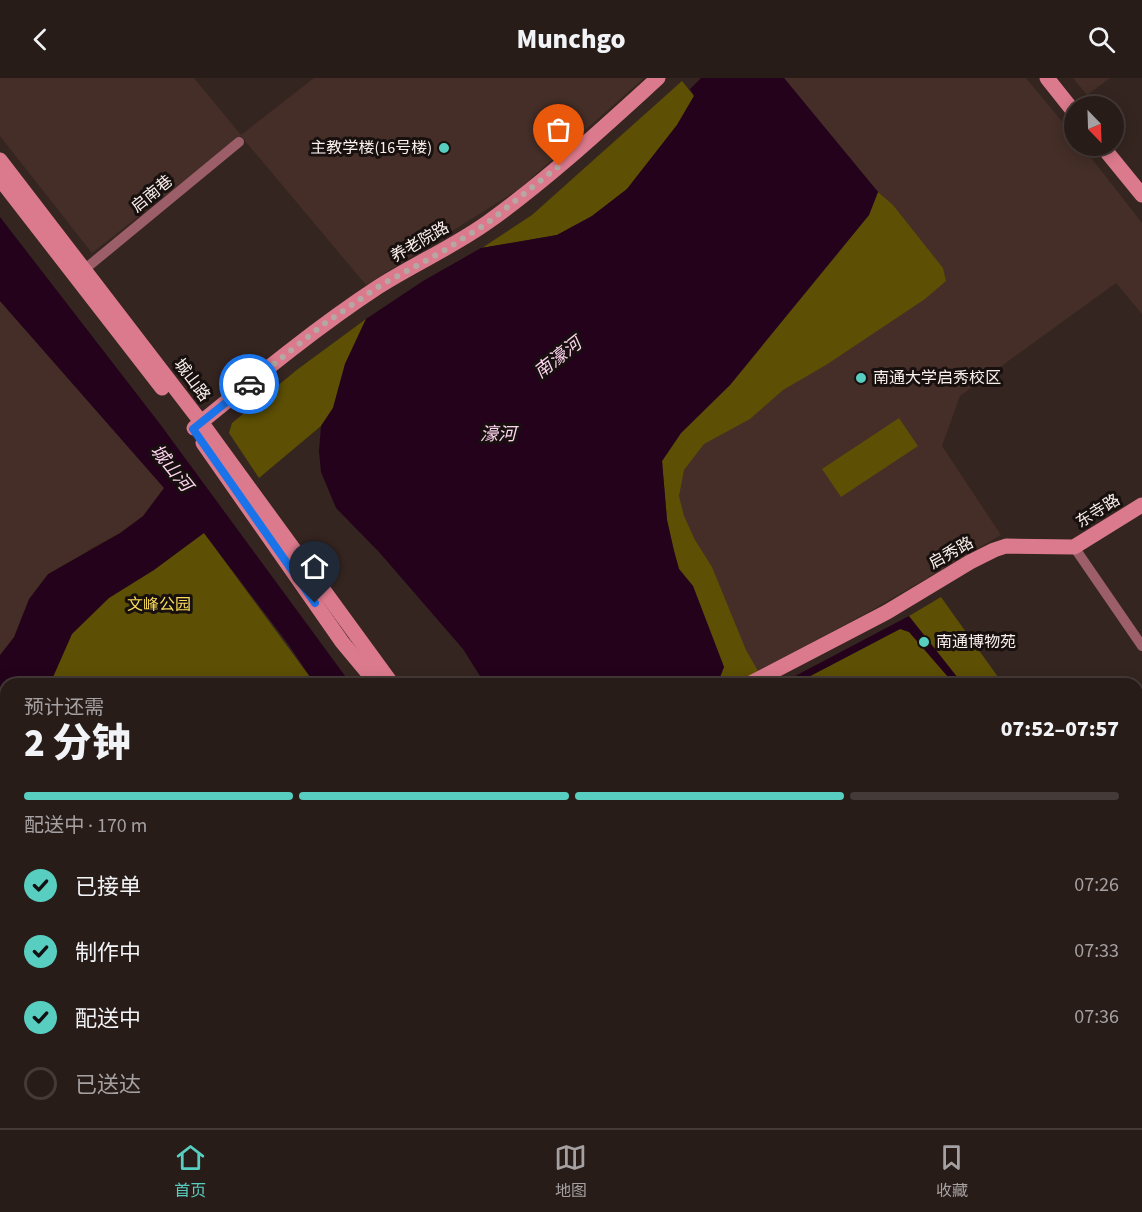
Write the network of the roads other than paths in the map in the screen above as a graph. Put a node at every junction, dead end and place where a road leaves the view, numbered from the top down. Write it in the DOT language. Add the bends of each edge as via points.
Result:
graph roads {
  1 [pos="658,78"];
  2 [pos="1047,78"];
  3 [pos="1064,99"];
  4 [pos="239,142"];
  5 [pos="1110,156"];
  6 [pos="0,160"];
  7 [pos="0,179"];
  8 [pos="1142,195"];
  9 [pos="85,269"];
  10 [pos="197,425"];
  11 [pos="1142,505"];
  12 [pos="1074,547"];
  13 [pos="1142,646"];
  14 [pos="372,678"];
  15 [pos="387,678"];
  16 [pos="760,678"];
  1 -- 10 [label="main road, 养老院路" via="522,197 486,224 381,285 324,324"];
  2 -- 3 [label="main road"];
  4 -- 9 [label="street, 启南巷"];
  5 -- 8 [label="main road"];
  6 -- 9 [label="main road, 城山路"];
  7 -- 10 [label="main road, 城山路"];
  9 -- 10 [label="main road, 城山路"];
  10 -- 14 [label="main road, 城山路" via="342,642"];
  10 -- 15 [label="main road, 城山路"];
  11 -- 12 [label="main road, 东寺路"];
  12 -- 13 [label="street"];
  12 -- 16 [label="main road, 启秀路" via="1006,546 994,550"];
}
